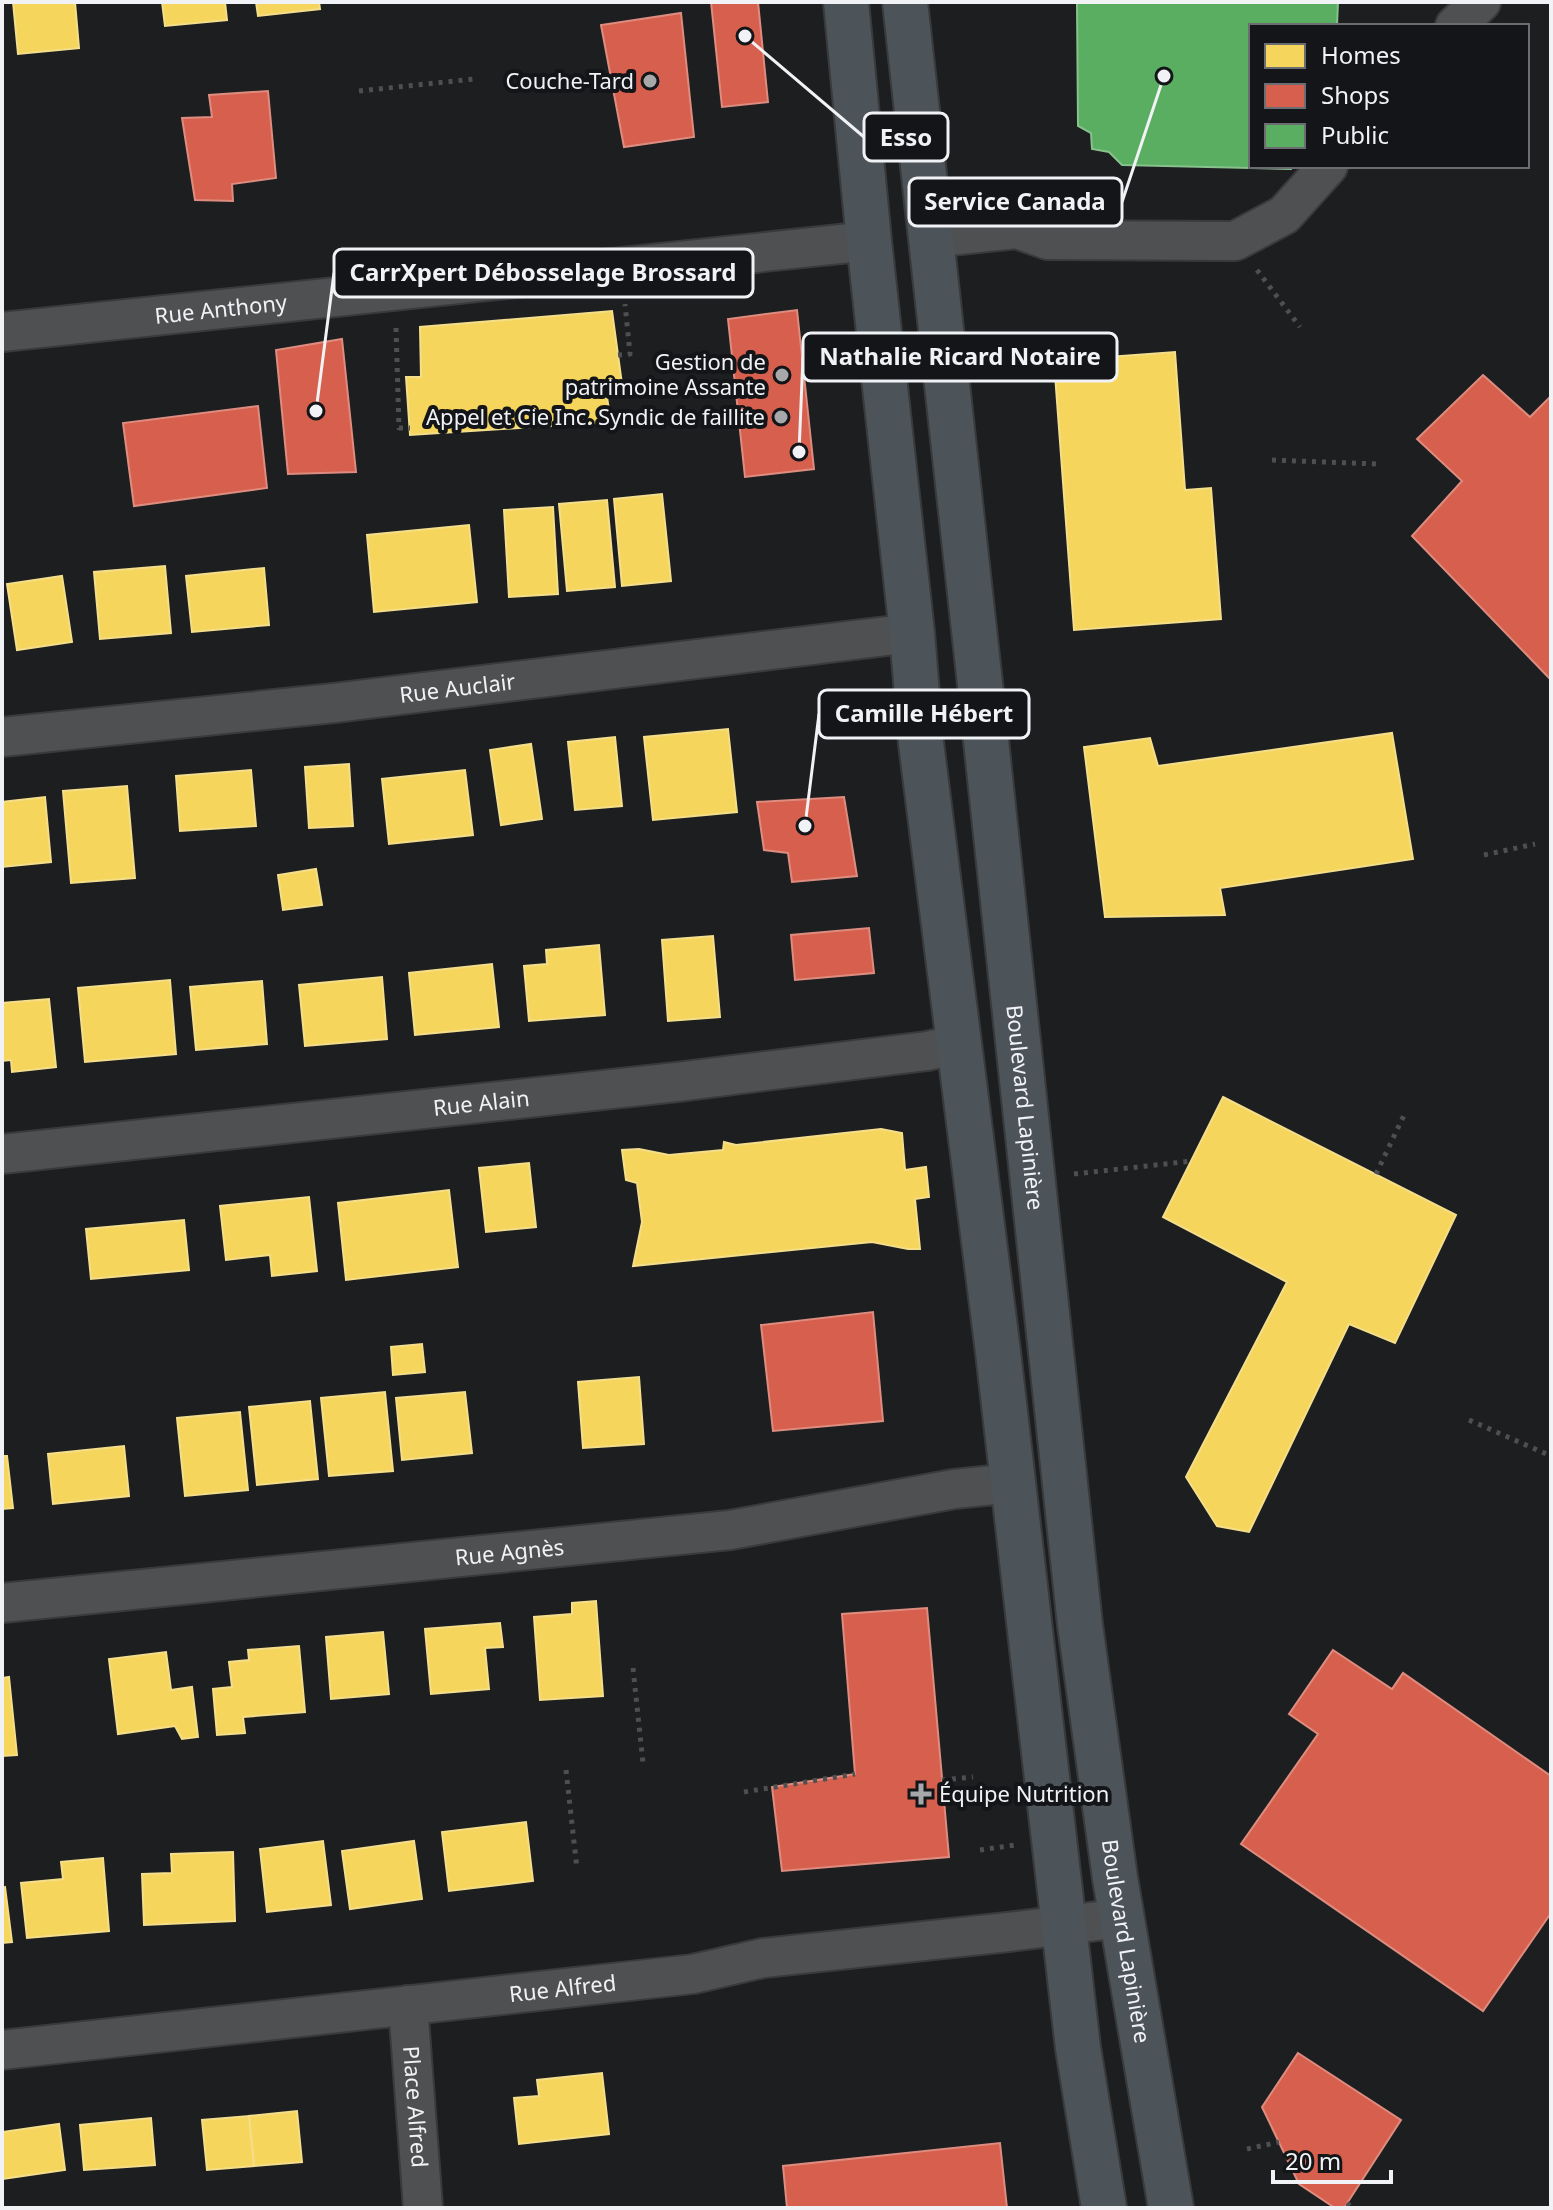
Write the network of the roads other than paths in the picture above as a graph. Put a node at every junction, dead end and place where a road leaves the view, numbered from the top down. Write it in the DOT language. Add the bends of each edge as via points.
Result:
graph roads {
  1 [pos="846,2"];
  2 [pos="905,2"];
  3 [pos="1481,2"];
  4 [pos="1457,24"];
  5 [pos="1326,168"];
  6 [pos="931,238"];
  7 [pos="869,241"];
  8 [pos="2,332"];
  9 [pos="912,633"];
  10 [pos="2,737"];
  11 [pos="959,1044"];
  12 [pos="2,1154"];
  13 [pos="1013,1483"];
  14 [pos="2,1603"];
  15 [pos="1122,1918"];
  16 [pos="1065,1924"];
  17 [pos="408,2005"];
  18 [pos="2,2050"];
  19 [pos="423,2208"];
  20 [pos="1104,2208"];
  21 [pos="1171,2208"];
  1 -- 7 [label="main road"];
  2 -- 6 [label="main road, Boulevard Lapinière"];
  3 -- 4 [label="street"];
  5 -- 6 [label="street" via="1284,215 1235,241 1048,240 1017,229"];
  6 -- 15 [label="main road, Boulevard Lapinière" via="1080,1625"];
  7 -- 8 [label="street, Rue Anthony"];
  7 -- 9 [label="main road"];
  9 -- 10 [label="street, Rue Auclair"];
  9 -- 11 [label="main road"];
  11 -- 12 [label="street, Rue Alain" via="677,1082"];
  11 -- 13 [label="main road"];
  13 -- 14 [label="street, Rue Agnès" via="730,1530"];
  13 -- 16 [label="main road"];
  15 -- 16 [label="street, Rue Alfred"];
  15 -- 21 [label="main road, Boulevard Lapinière"];
  16 -- 17 [label="street, Rue Alfred" via="763,1958 693,1974"];
  16 -- 20 [label="main road"];
  17 -- 18 [label="street, Rue Alfred"];
  17 -- 19 [label="street, Place Alfred"];
}
